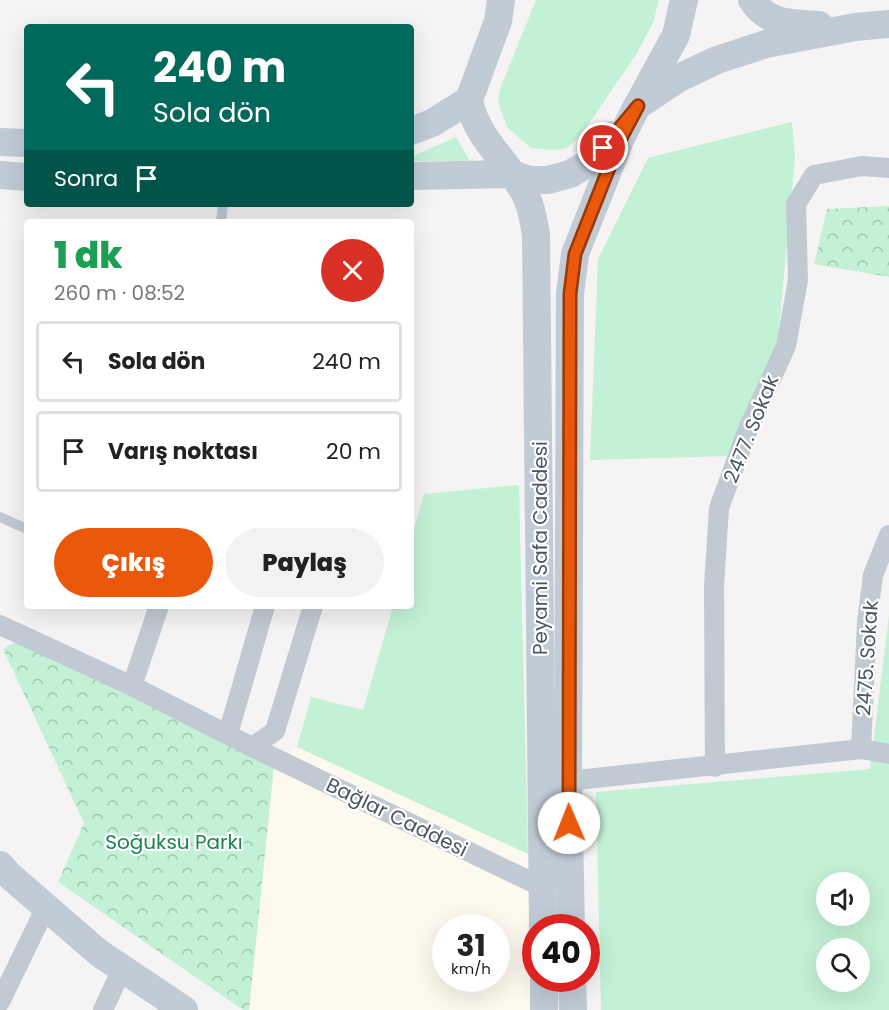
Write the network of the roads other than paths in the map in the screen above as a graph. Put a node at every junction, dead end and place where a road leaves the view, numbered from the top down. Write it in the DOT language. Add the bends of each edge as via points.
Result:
graph roads {
  1 [pos="501,0"];
  2 [pos="684,0"];
  3 [pos="752,0"];
  4 [pos="889,24"];
  5 [pos="855,27"];
  6 [pos="470,100"];
  7 [pos="638,106"];
  8 [pos="414,130"];
  9 [pos="0,142"];
  10 [pos="24,143"];
  11 [pos="889,168"];
  12 [pos="512,174"];
  13 [pos="0,175"];
  14 [pos="414,176"];
  15 [pos="24,177"];
  16 [pos="0,517"];
  17 [pos="24,528"];
  18 [pos="889,535"];
  19 [pos="158,609"];
  20 [pos="264,609"];
  21 [pos="312,609"];
  22 [pos="0,625"];
  23 [pos="132,686"];
  24 [pos="228,734"];
  25 [pos="252,747"];
  26 [pos="861,749"];
  27 [pos="889,754"];
  28 [pos="715,767"];
  29 [pos="568,781"];
  30 [pos="0,865"];
  31 [pos="542,887"];
  32 [pos="46,907"];
  33 [pos="543,914"];
  34 [pos="571,914"];
  35 [pos="122,969"];
  36 [pos="544,992"];
  37 [pos="572,992"];
  38 [pos="0,1002"];
  39 [pos="103,1010"];
  40 [pos="184,1010"];
  41 [pos="544,1010"];
  42 [pos="573,1010"];
  1 -- 6 [label="street" via="498,21"];
  2 -- 7 [label="street" via="676,35"];
  3 -- 5 [label="street" via="759,11 773,20"];
  4 -- 5 [label="street"];
  5 -- 7 [label="street" via="766,44 717,60 679,78"];
  6 -- 8 [label="street"];
  6 -- 12 [label="street, Peyami Safa Caddesi" via="479,130"];
  7 -- 12 [label="street" via="591,162 570,174 529,180"];
  7 -- 29 [label="street, Peyami Safa Caddesi" via="620,140 575,254 570,294"];
  9 -- 10 [label="street"];
  11 -- 28 [label="street, 2477. Sokak" via="862,166 814,175 796,204 798,280 786,346 748,429 719,508 714,586"];
  12 -- 14 [label="street"];
  12 -- 31 [label="street, Peyami Safa Caddesi" via="528,199 536,235"];
  13 -- 15 [label="street"];
  16 -- 17 [label="lane"];
  18 -- 26 [label="street, 2475. Sokak" via="873,575"];
  19 -- 23 [label="street"];
  20 -- 24 [label="street"];
  21 -- 25 [label="street" via="275,731"];
  22 -- 23 [label="street, Bağlar Caddesi"];
  23 -- 24 [label="street, Bağlar Caddesi"];
  24 -- 25 [label="street, Bağlar Caddesi"];
  25 -- 31 [label="street, Bağlar Caddesi"];
  26 -- 27 [label="street"];
  26 -- 28 [label="street"];
  28 -- 29 [label="street"];
  29 -- 34 [label="street, Peyami Safa Caddesi"];
  30 -- 32 [label="street"];
  31 -- 33 [label="street, Peyami Safa Caddesi"];
  32 -- 35 [label="street"];
  32 -- 38 [label="street"];
  35 -- 39 [label="street"];
  35 -- 40 [label="street"];
  36 -- 41 [label="street"];
  37 -- 42 [label="street"];
}
